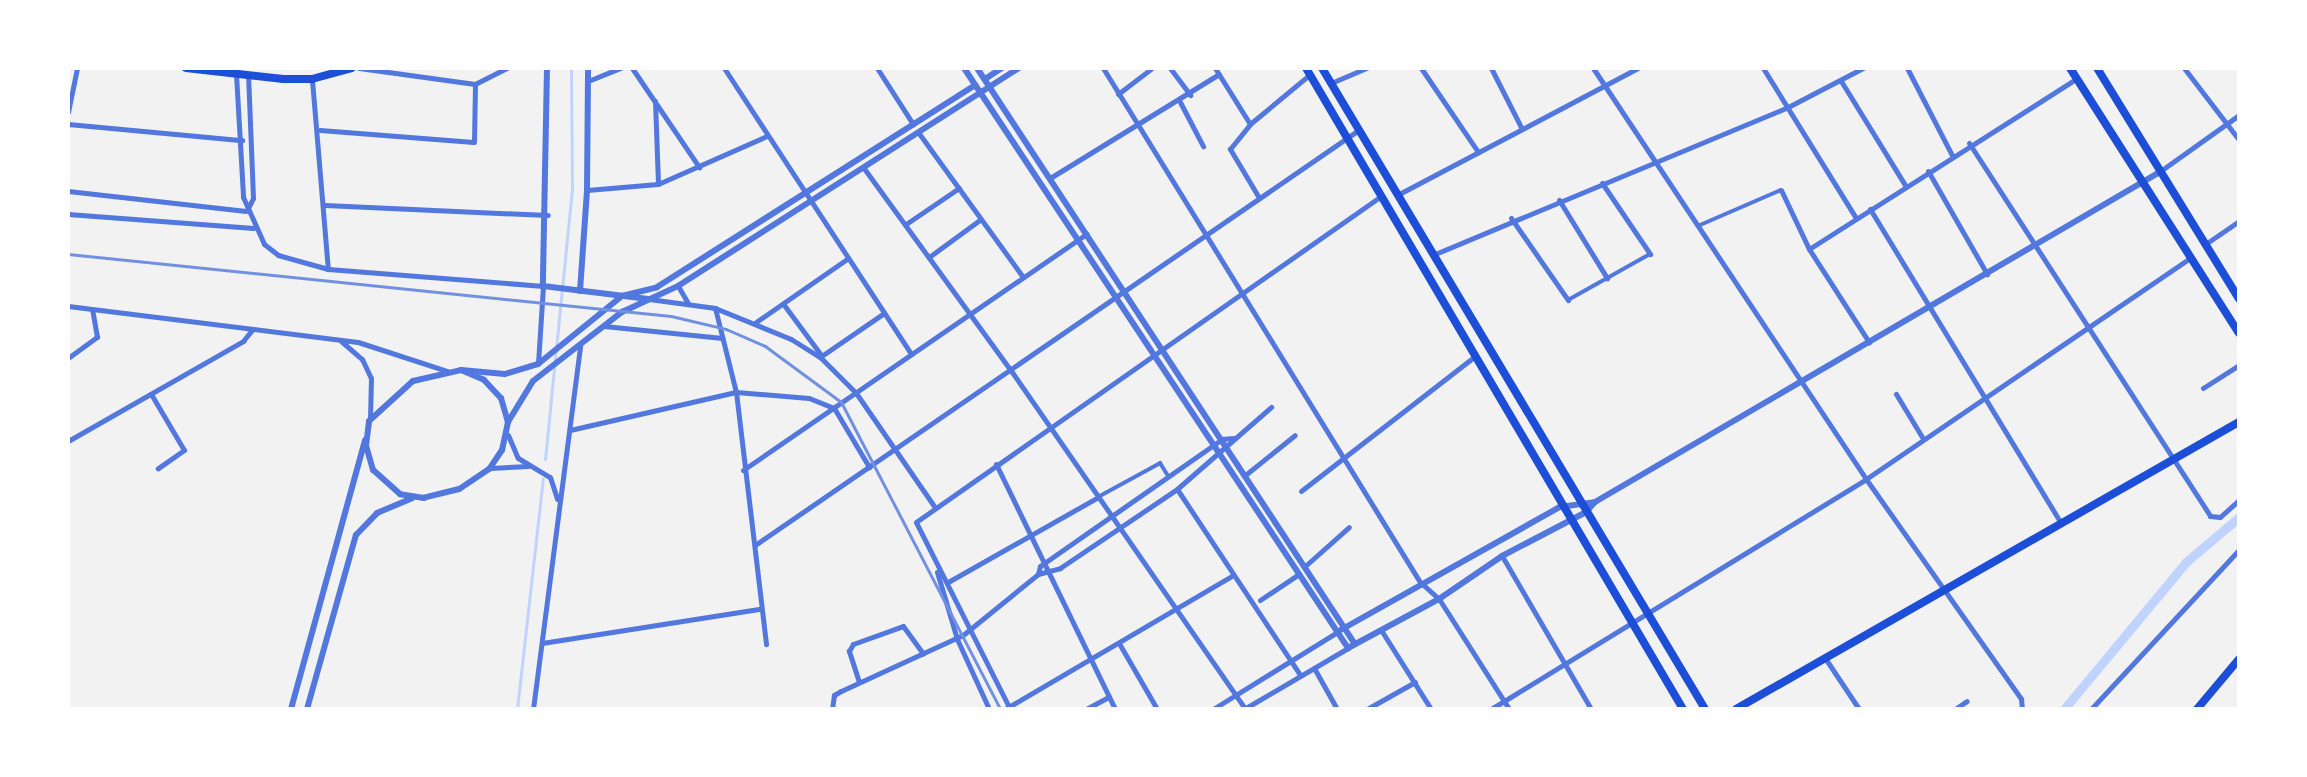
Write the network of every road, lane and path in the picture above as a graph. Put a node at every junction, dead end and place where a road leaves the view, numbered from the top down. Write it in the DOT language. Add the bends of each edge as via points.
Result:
graph roads {
  1 [pos="186,68"];
  2 [pos="352,68"];
  3 [pos="359,68"];
  4 [pos="507,68"];
  5 [pos="547,68"];
  6 [pos="588,68"];
  7 [pos="620,68"];
  8 [pos="632,68"];
  9 [pos="724,68"];
  10 [pos="877,68"];
  11 [pos="964,68"];
  12 [pos="977,68"];
  13 [pos="1002,68"];
  14 [pos="1019,68"];
  15 [pos="1103,68"];
  16 [pos="1152,68"];
  17 [pos="1170,68"];
  18 [pos="1322,68"];
  19 [pos="1367,68"];
  20 [pos="1421,68"];
  21 [pos="1491,68"];
  22 [pos="1593,68"];
  23 [pos="1638,68"];
  24 [pos="1763,68"];
  25 [pos="1863,68"];
  26 [pos="1907,68"];
  27 [pos="2070,68"];
  28 [pos="2098,68"];
  29 [pos="2184,68"];
  30 [pos="77,69"];
  31 [pos="235,71"];
  32 [pos="1217,71"];
  33 [pos="1308,71"];
  34 [pos="248,72"];
  35 [pos="68,77"];
  36 [pos="2077,78"];
  37 [pos="312,79"];
  38 [pos="588,81"];
  39 [pos="1841,81"];
  40 [pos="987,82"];
  41 [pos="1331,83"];
  42 [pos="475,84"];
  43 [pos="975,85"];
  44 [pos="1605,85"];
  45 [pos="980,92"];
  46 [pos="1118,94"];
  47 [pos="1190,95"];
  48 [pos="655,101"];
  49 [pos="1180,102"];
  50 [pos="1788,107"];
  51 [pos="68,112"];
  52 [pos="2239,115"];
  53 [pos="68,124"];
  54 [pos="1250,124"];
  55 [pos="2227,124"];
  56 [pos="915,127"];
  57 [pos="1138,129"];
  58 [pos="1360,129"];
  59 [pos="1522,129"];
  60 [pos="320,130"];
  61 [pos="767,136"];
  62 [pos="1348,137"];
  63 [pos="242,140"];
  64 [pos="2239,140"];
  65 [pos="1969,143"];
  66 [pos="1203,146"];
  67 [pos="1478,152"];
  68 [pos="1952,155"];
  69 [pos="1657,163"];
  70 [pos="699,167"];
  71 [pos="863,167"];
  72 [pos="1928,171"];
  73 [pos="2158,173"];
  74 [pos="1050,178"];
  75 [pos="2144,182"];
  76 [pos="1602,183"];
  77 [pos="658,184"];
  78 [pos="1906,186"];
  79 [pos="959,188"];
  80 [pos="587,190"];
  81 [pos="1781,190"];
  82 [pos="68,191"];
  83 [pos="1399,194"];
  84 [pos="1258,196"];
  85 [pos="1381,196"];
  86 [pos="808,199"];
  87 [pos="1559,200"];
  88 [pos="325,205"];
  89 [pos="1870,209"];
  90 [pos="246,211"];
  91 [pos="68,214"];
  92 [pos="548,215"];
  93 [pos="1511,218"];
  94 [pos="1856,218"];
  95 [pos="981,219"];
  96 [pos="2239,221"];
  97 [pos="906,224"];
  98 [pos="1700,225"];
  99 [pos="253,228"];
  100 [pos="1205,233"];
  101 [pos="1087,234"];
  102 [pos="1078,240"];
  103 [pos="2203,246"];
  104 [pos="2036,248"];
  105 [pos="1809,249"];
  106 [pos="1435,254"];
  107 [pos="1650,254"];
  108 [pos="2192,256"];
  109 [pos="929,257"];
  110 [pos="847,259"];
  111 [pos="328,269"];
  112 [pos="1988,275"];
  113 [pos="1023,277"];
  114 [pos="1607,278"];
  115 [pos="678,286"];
  116 [pos="545,287"];
  117 [pos="576,290"];
  118 [pos="1125,291"];
  119 [pos="1243,292"];
  120 [pos="622,296"];
  121 [pos="1113,298"];
  122 [pos="648,299"];
  123 [pos="2239,299"];
  124 [pos="1568,300"];
  125 [pos="689,304"];
  126 [pos="784,305"];
  127 [pos="68,306"];
  128 [pos="715,308"];
  129 [pos="1930,308"];
  130 [pos="92,310"];
  131 [pos="884,313"];
  132 [pos="969,314"];
  133 [pos="755,322"];
  134 [pos="603,326"];
  135 [pos="2084,328"];
  136 [pos="252,330"];
  137 [pos="2239,333"];
  138 [pos="722,338"];
  139 [pos="337,339"];
  140 [pos="1869,342"];
  141 [pos="580,346"];
  142 [pos="1160,349"];
  143 [pos="911,354"];
  144 [pos="1150,354"];
  145 [pos="820,356"];
  146 [pos="1475,356"];
  147 [pos="68,358"];
  148 [pos="538,364"];
  149 [pos="2239,365"];
  150 [pos="461,370"];
  151 [pos="447,371"];
  152 [pos="1012,372"];
  153 [pos="1804,381"];
  154 [pos="2203,388"];
  155 [pos="736,392"];
  156 [pos="856,393"];
  157 [pos="151,394"];
  158 [pos="1896,394"];
  159 [pos="1985,394"];
  160 [pos="1271,407"];
  161 [pos="834,408"];
  162 [pos="369,421"];
  163 [pos="508,422"];
  164 [pos="2239,422"];
  165 [pos="1049,425"];
  166 [pos="570,430"];
  167 [pos="508,432"];
  168 [pos="367,433"];
  169 [pos="1295,435"];
  170 [pos="1922,437"];
  171 [pos="1233,438"];
  172 [pos="1222,439"];
  173 [pos="68,441"];
  174 [pos="1215,445"];
  175 [pos="1227,448"];
  176 [pos="898,450"];
  177 [pos="1220,455"];
  178 [pos="1343,459"];
  179 [pos="2170,459"];
  180 [pos="996,464"];
  181 [pos="532,467"];
  182 [pos="869,467"];
  183 [pos="158,468"];
  184 [pos="489,469"];
  185 [pos="743,470"];
  186 [pos="1244,476"];
  187 [pos="1170,478"];
  188 [pos="1866,479"];
  189 [pos="1177,489"];
  190 [pos="1301,491"];
  191 [pos="1098,497"];
  192 [pos="412,498"];
  193 [pos="1579,500"];
  194 [pos="2239,500"];
  195 [pos="1595,502"];
  196 [pos="559,504"];
  197 [pos="934,506"];
  198 [pos="1560,507"];
  199 [pos="1586,512"];
  200 [pos="1112,517"];
  201 [pos="1569,521"];
  202 [pos="2061,523"];
  203 [pos="1119,527"];
  204 [pos="1349,527"];
  205 [pos="1032,535"];
  206 [pos="755,545"];
  207 [pos="2239,550"];
  208 [pos="1502,556"];
  209 [pos="1044,563"];
  210 [pos="1304,567"];
  211 [pos="937,571"];
  212 [pos="1049,573"];
  213 [pos="1038,574"];
  214 [pos="1299,574"];
  215 [pos="1232,576"];
  216 [pos="948,582"];
  217 [pos="1420,582"];
  218 [pos="1944,589"];
  219 [pos="1439,599"];
  220 [pos="1260,600"];
  221 [pos="760,609"];
  222 [pos="1176,611"];
  223 [pos="1649,615"];
  224 [pos="1631,626"];
  225 [pos="971,627"];
  226 [pos="1344,627"];
  227 [pos="1381,630"];
  228 [pos="1337,632"];
  229 [pos="957,639"];
  230 [pos="542,643"];
  231 [pos="766,644"];
  232 [pos="1120,645"];
  233 [pos="1351,646"];
  234 [pos="923,654"];
  235 [pos="1825,658"];
  236 [pos="2239,659"];
  237 [pos="1092,661"];
  238 [pos="1291,661"];
  239 [pos="1564,665"];
  240 [pos="1314,668"];
  241 [pos="1300,675"];
  242 [pos="859,682"];
  243 [pos="1415,682"];
  244 [pos="1234,696"];
  245 [pos="1109,697"];
  246 [pos="1504,701"];
  247 [pos="1967,701"];
  248 [pos="1008,708"];
  249 [pos="291,709"];
  250 [pos="307,709"];
  251 [pos="533,709"];
  252 [pos="832,709"];
  253 [pos="989,709"];
  254 [pos="1086,709"];
  255 [pos="1115,709"];
  256 [pos="1157,709"];
  257 [pos="1213,709"];
  258 [pos="1245,709"];
  259 [pos="1337,709"];
  260 [pos="1367,709"];
  261 [pos="1431,709"];
  262 [pos="1491,709"];
  263 [pos="1509,709"];
  264 [pos="1591,709"];
  265 [pos="1683,709"];
  266 [pos="1705,709"];
  267 [pos="1736,709"];
  268 [pos="1859,709"];
  269 [pos="1955,709"];
  270 [pos="2022,709"];
  271 [pos="2091,709"];
  272 [pos="2197,709"];
  1 -- 31 [label="main road"];
  2 -- 37 [label="main road"];
  3 -- 42 [label="street"];
  4 -- 42 [label="street"];
  5 -- 92 [label="street"];
  6 -- 38 [label="street"];
  7 -- 38 [label="street"];
  8 -- 48 [label="street"];
  9 -- 61 [label="street"];
  10 -- 56 [label="street"];
  11 -- 43 [label="street"];
  12 -- 40 [label="street"];
  13 -- 40 [label="street"];
  14 -- 40 [label="street"];
  15 -- 46 [label="street"];
  16 -- 46 [label="street"];
  17 -- 47 [label="street"];
  18 -- 41 [label="main road"];
  19 -- 41 [label="street"];
  20 -- 67 [label="street"];
  21 -- 59 [label="street"];
  22 -- 44 [label="street"];
  23 -- 44 [label="street"];
  24 -- 50 [label="street"];
  25 -- 39 [label="street"];
  26 -- 68 [label="street"];
  27 -- 36 [label="main road"];
  28 -- 73 [label="main road"];
  29 -- 55 [label="street"];
  30 -- 35 [label="street"];
  30 -- 51 [label="street"];
  31 -- 34 [label="main road"];
  31 -- 63 [label="street"];
  32 -- 47 [label="street"];
  32 -- 54 [label="street"];
  33 -- 54 [label="street"];
  33 -- 62 [label="main road"];
  34 -- 37 [label="main road"];
  34 -- 90 [label="street" via="253,198"];
  36 -- 65 [label="street"];
  36 -- 75 [label="main road"];
  37 -- 60 [label="street"];
  38 -- 80 [label="street"];
  39 -- 50 [label="street"];
  39 -- 78 [label="street"];
  40 -- 43 [label="street"];
  40 -- 45 [label="street"];
  40 -- 74 [label="street"];
  41 -- 58 [label="main road"];
  42 -- 60 [label="street" via="474,142"];
  43 -- 45 [label="street"];
  43 -- 56 [label="street"];
  44 -- 59 [label="street"];
  44 -- 69 [label="street"];
  45 -- 56 [label="street"];
  45 -- 102 [label="street"];
  46 -- 57 [label="street"];
  47 -- 49 [label="street"];
  48 -- 70 [label="street"];
  48 -- 77 [label="street"];
  49 -- 57 [label="street"];
  49 -- 66 [label="street"];
  50 -- 69 [label="street"];
  50 -- 94 [label="street"];
  52 -- 55 [label="street"];
  53 -- 63 [label="street"];
  54 -- 84 [label="street" via="1231,155"];
  55 -- 64 [label="street"];
  55 -- 73 [label="street"];
  56 -- 71 [label="street"];
  56 -- 79 [label="street"];
  56 -- 86 [label="street"];
  57 -- 74 [label="street"];
  57 -- 100 [label="street"];
  58 -- 62 [label="street"];
  58 -- 83 [label="main road"];
  59 -- 67 [label="street"];
  60 -- 88 [label="street"];
  61 -- 70 [label="street"];
  61 -- 86 [label="street"];
  62 -- 84 [label="street"];
  62 -- 85 [label="main road"];
  63 -- 90 [label="street"];
  65 -- 68 [label="street"];
  65 -- 104 [label="street"];
  67 -- 83 [label="street"];
  68 -- 72 [label="street"];
  69 -- 76 [label="street"];
  69 -- 98 [label="street"];
  70 -- 77 [label="street"];
  71 -- 86 [label="street"];
  71 -- 97 [label="street"];
  72 -- 78 [label="street"];
  72 -- 112 [label="street"];
  73 -- 75 [label="street"];
  73 -- 103 [label="main road"];
  74 -- 101 [label="street"];
  75 -- 104 [label="street"];
  75 -- 108 [label="main road"];
  76 -- 87 [label="street"];
  76 -- 107 [label="street"];
  77 -- 80 [label="street"];
  78 -- 89 [label="street"];
  79 -- 95 [label="street"];
  79 -- 97 [label="street"];
  80 -- 117 [label="street"];
  81 -- 98 [label="street"];
  81 -- 105 [label="street"];
  82 -- 90 [label="street"];
  83 -- 106 [label="main road"];
  84 -- 100 [label="street"];
  85 -- 119 [label="street"];
  85 -- 146 [label="main road"];
  86 -- 110 [label="street"];
  86 -- 115 [label="street"];
  86 -- 120 [label="street" via="657,287"];
  87 -- 93 [label="street"];
  87 -- 114 [label="street"];
  88 -- 92 [label="street"];
  88 -- 111 [label="street"];
  89 -- 94 [label="street"];
  89 -- 129 [label="street"];
  90 -- 99 [label="street"];
  91 -- 99 [label="street"];
  92 -- 116 [label="street"];
  93 -- 106 [label="street"];
  93 -- 124 [label="street"];
  94 -- 105 [label="street"];
  95 -- 109 [label="street"];
  95 -- 113 [label="street"];
  96 -- 103 [label="street"];
  97 -- 109 [label="street"];
  98 -- 153 [label="street"];
  99 -- 111 [label="street" via="278,255"];
  100 -- 118 [label="street"];
  100 -- 119 [label="street"];
  101 -- 102 [label="street"];
  101 -- 118 [label="street"];
  102 -- 113 [label="street"];
  102 -- 121 [label="street"];
  103 -- 123 [label="main road"];
  104 -- 112 [label="street"];
  104 -- 135 [label="street"];
  105 -- 140 [label="street"];
  106 -- 193 [label="main road"];
  107 -- 114 [label="street"];
  108 -- 135 [label="street"];
  108 -- 137 [label="main road"];
  109 -- 132 [label="street"];
  110 -- 126 [label="street"];
  110 -- 131 [label="street"];
  111 -- 116 [label="street"];
  112 -- 129 [label="street"];
  113 -- 132 [label="street"];
  114 -- 124 [label="street"];
  115 -- 122 [label="street"];
  115 -- 125 [label="street"];
  116 -- 117 [label="street"];
  116 -- 148 [label="street"];
  117 -- 120 [label="street"];
  118 -- 121 [label="street"];
  118 -- 142 [label="street"];
  119 -- 142 [label="street"];
  119 -- 178 [label="street"];
  120 -- 122 [label="street"];
  120 -- 148 [label="street"];
  121 -- 144 [label="street"];
  121 -- 152 [label="street"];
  122 -- 125 [label="street"];
  122 -- 134 [label="street"];
  125 -- 128 [label="street"];
  126 -- 133 [label="street"];
  126 -- 145 [label="street"];
  127 -- 130 [label="street"];
  128 -- 133 [label="street"];
  128 -- 138 [label="street"];
  129 -- 140 [label="street"];
  129 -- 159 [label="street"];
  130 -- 136 [label="street"];
  130 -- 147 [label="street" via="97,337"];
  131 -- 143 [label="street"];
  131 -- 145 [label="street"];
  132 -- 143 [label="street"];
  132 -- 152 [label="street"];
  133 -- 145 [label="street"];
  134 -- 138 [label="street"];
  134 -- 141 [label="street"];
  135 -- 159 [label="street"];
  135 -- 179 [label="street"];
  136 -- 139 [label="street"];
  136 -- 157 [label="street" via="243,341"];
  138 -- 155 [label="street"];
  139 -- 151 [label="street"];
  139 -- 162 [label="street" via="368,368 374,400"];
  140 -- 153 [label="street"];
  141 -- 163 [label="street" via="523,393"];
  141 -- 166 [label="street"];
  142 -- 144 [label="street"];
  142 -- 172 [label="street"];
  143 -- 156 [label="street"];
  144 -- 165 [label="street"];
  144 -- 174 [label="street"];
  145 -- 156 [label="street"];
  146 -- 178 [label="street"];
  146 -- 198 [label="main road"];
  148 -- 150 [label="street" via="505,374"];
  149 -- 154 [label="street"];
  150 -- 151 [label="street"];
  150 -- 163 [label="street" via="493,388"];
  151 -- 162 [label="street" via="403,387"];
  152 -- 165 [label="street"];
  152 -- 176 [label="street"];
  153 -- 188 [label="street"];
  153 -- 195 [label="street"];
  155 -- 161 [label="street" via="809,398"];
  155 -- 166 [label="street"];
  155 -- 185 [label="street"];
  156 -- 161 [label="street"];
  156 -- 176 [label="street"];
  157 -- 173 [label="street"];
  157 -- 183 [label="street" via="184,450"];
  158 -- 170 [label="street"];
  159 -- 170 [label="street"];
  159 -- 202 [label="street"];
  160 -- 171 [label="street"];
  161 -- 182 [label="street"];
  161 -- 185 [label="street"];
  162 -- 168 [label="street"];
  163 -- 167 [label="street"];
  164 -- 179 [label="main road"];
  165 -- 180 [label="street"];
  165 -- 191 [label="street"];
  166 -- 196 [label="street"];
  167 -- 181 [label="street" via="514,452"];
  167 -- 184 [label="street"];
  168 -- 192 [label="street" via="368,458 380,480"];
  168 -- 249 [label="street"];
  169 -- 186 [label="street"];
  170 -- 188 [label="street"];
  171 -- 172 [label="street"];
  171 -- 175 [label="street"];
  172 -- 174 [label="street"];
  172 -- 175 [label="street"];
  174 -- 177 [label="street"];
  174 -- 187 [label="street"];
  175 -- 177 [label="street"];
  175 -- 186 [label="street"];
  176 -- 182 [label="street"];
  176 -- 197 [label="street"];
  177 -- 189 [label="street"];
  177 -- 214 [label="street"];
  178 -- 190 [label="street"];
  178 -- 217 [label="street"];
  179 -- 194 [label="street" via="2210,516 2220,517"];
  179 -- 202 [label="main road"];
  180 -- 197 [label="street"];
  180 -- 205 [label="street"];
  181 -- 184 [label="street"];
  181 -- 196 [label="street" via="550,477"];
  182 -- 206 [label="street"];
  184 -- 192 [label="street" via="459,489"];
  185 -- 206 [label="street"];
  186 -- 210 [label="street"];
  187 -- 191 [label="street" via="1160,463"];
  187 -- 200 [label="street"];
  188 -- 218 [label="street"];
  188 -- 223 [label="street"];
  189 -- 203 [label="street"];
  189 -- 215 [label="street"];
  191 -- 200 [label="street"];
  191 -- 205 [label="street"];
  192 -- 250 [label="street" via="377,513 356,535"];
  193 -- 195 [label="street"];
  193 -- 198 [label="street"];
  193 -- 199 [label="main road"];
  195 -- 199 [label="street"];
  196 -- 230 [label="street"];
  197 -- 211 [label="street" via="916,522"];
  198 -- 201 [label="main road"];
  198 -- 217 [label="street"];
  199 -- 201 [label="street"];
  199 -- 223 [label="main road"];
  200 -- 203 [label="street"];
  200 -- 209 [label="street"];
  201 -- 208 [label="street"];
  201 -- 224 [label="main road"];
  202 -- 218 [label="main road"];
  203 -- 212 [label="street"];
  203 -- 222 [label="street"];
  204 -- 210 [label="street"];
  205 -- 209 [label="street"];
  205 -- 216 [label="street"];
  206 -- 221 [label="street"];
  207 -- 271 [label="street"];
  208 -- 219 [label="street"];
  208 -- 239 [label="street"];
  209 -- 212 [label="street"];
  209 -- 213 [label="street"];
  210 -- 226 [label="street"];
  211 -- 216 [label="street"];
  211 -- 229 [label="street"];
  212 -- 213 [label="street"];
  212 -- 237 [label="street"];
  213 -- 225 [label="street"];
  214 -- 220 [label="street"];
  214 -- 228 [label="street"];
  215 -- 222 [label="street"];
  215 -- 238 [label="street"];
  216 -- 225 [label="street"];
  217 -- 219 [label="street"];
  217 -- 226 [label="street"];
  218 -- 235 [label="main road"];
  218 -- 270 [label="street" via="2021,699"];
  219 -- 227 [label="street"];
  219 -- 246 [label="street"];
  221 -- 230 [label="street"];
  221 -- 231 [label="street"];
  222 -- 232 [label="street"];
  222 -- 244 [label="street"];
  223 -- 224 [label="street"];
  223 -- 266 [label="main road"];
  224 -- 239 [label="street"];
  224 -- 265 [label="main road"];
  225 -- 229 [label="street"];
  225 -- 248 [label="street"];
  226 -- 228 [label="street"];
  226 -- 233 [label="street"];
  227 -- 233 [label="street"];
  227 -- 243 [label="street"];
  228 -- 233 [label="street"];
  228 -- 238 [label="street"];
  229 -- 234 [label="street"];
  229 -- 253 [label="street"];
  230 -- 251 [label="street"];
  232 -- 237 [label="street"];
  232 -- 256 [label="street"];
  233 -- 240 [label="street"];
  234 -- 242 [label="street"];
  234 -- 242 [label="street" via="903,626 853,644 849,651"];
  235 -- 267 [label="main road"];
  235 -- 268 [label="street"];
  236 -- 272 [label="main road"];
  237 -- 245 [label="street"];
  237 -- 248 [label="street"];
  238 -- 241 [label="street"];
  238 -- 244 [label="street"];
  239 -- 246 [label="street"];
  239 -- 264 [label="street"];
  240 -- 241 [label="street"];
  240 -- 259 [label="street"];
  241 -- 258 [label="street"];
  242 -- 252 [label="street" via="834,695"];
  243 -- 260 [label="street"];
  243 -- 261 [label="street"];
  244 -- 257 [label="street"];
  244 -- 258 [label="street"];
  245 -- 254 [label="street"];
  245 -- 255 [label="street"];
  246 -- 262 [label="street"];
  246 -- 263 [label="street"];
  247 -- 269 [label="street"];
}
